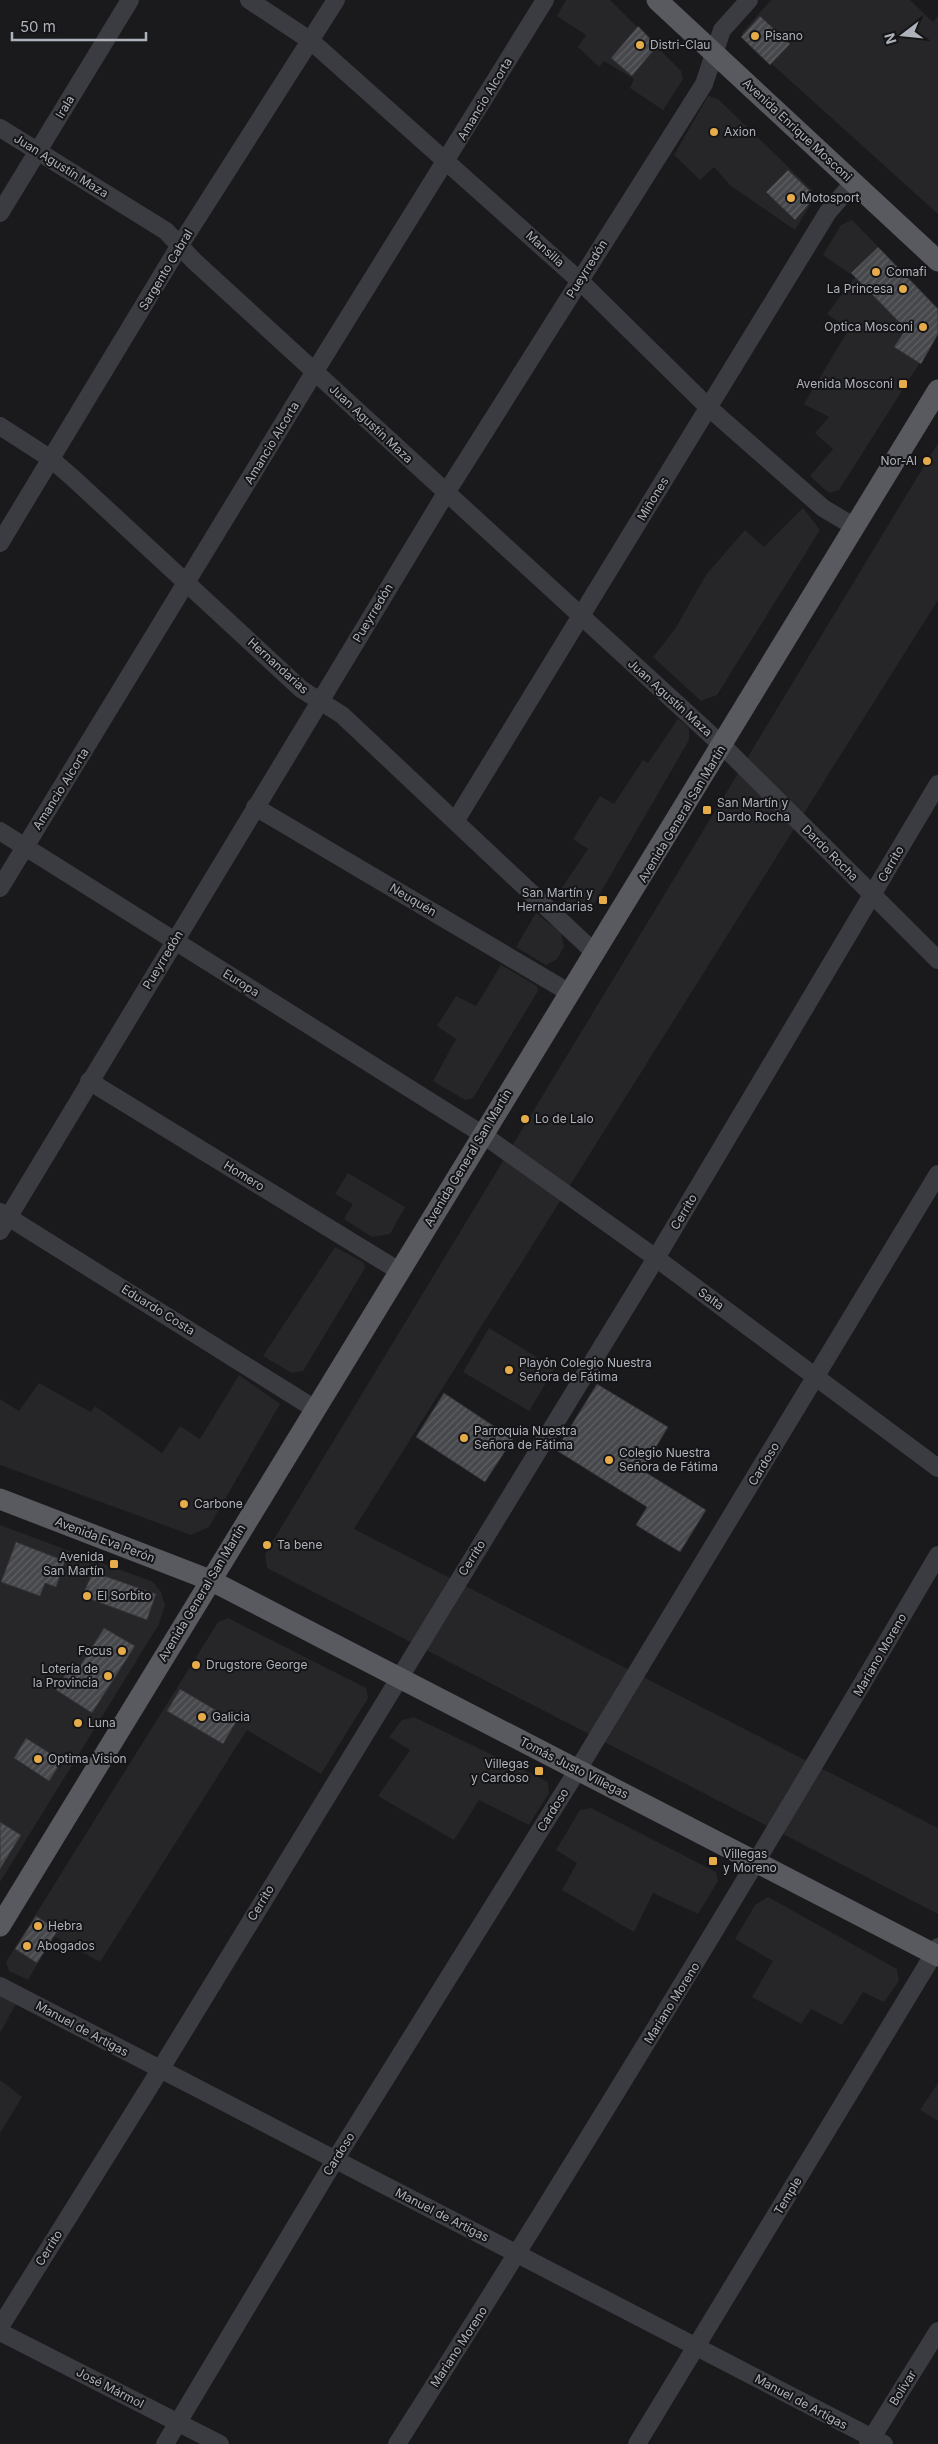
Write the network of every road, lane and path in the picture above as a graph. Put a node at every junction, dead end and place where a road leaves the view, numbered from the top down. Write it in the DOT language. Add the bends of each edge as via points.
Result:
graph roads {
  1 [pos="130,0"];
  2 [pos="249,0"];
  3 [pos="336,0"];
  4 [pos="545,0"];
  5 [pos="656,0"];
  6 [pos="749,0"];
  7 [pos="311,41"];
  8 [pos="714,54"];
  9 [pos="0,128"];
  10 [pos="38,151"];
  11 [pos="447,161"];
  12 [pos="854,182"];
  13 [pos="0,213"];
  14 [pos="180,245"];
  15 [pos="938,261"];
  16 [pos="580,281"];
  17 [pos="315,371"];
  18 [pos="938,390"];
  19 [pos="708,407"];
  20 [pos="0,426"];
  21 [pos="51,459"];
  22 [pos="446,493"];
  23 [pos="855,527"];
  24 [pos="0,543"];
  25 [pos="188,583"];
  26 [pos="581,617"];
  27 [pos="320,701"];
  28 [pos="723,746"];
  29 [pos="938,784"];
  30 [pos="255,807"];
  31 [pos="456,820"];
  32 [pos="0,831"];
  33 [pos="25,846"];
  34 [pos="0,888"];
  35 [pos="873,896"];
  36 [pos="174,942"];
  37 [pos="595,953"];
  38 [pos="938,960"];
  39 [pos="570,993"];
  40 [pos="89,1081"];
  41 [pos="482,1134"];
  42 [pos="938,1174"];
  43 [pos="3,1220"];
  44 [pos="656,1258"];
  45 [pos="399,1272"];
  46 [pos="817,1377"];
  47 [pos="315,1409"];
  48 [pos="938,1468"];
  49 [pos="0,1499"];
  50 [pos="938,1555"];
  51 [pos="210,1580"];
  52 [pos="399,1677"];
  53 [pos="578,1771"];
  54 [pos="758,1862"];
  55 [pos="0,1926"];
  56 [pos="937,1953"];
  57 [pos="0,1986"];
  58 [pos="160,2070"];
  59 [pos="335,2160"];
  60 [pos="518,2254"];
  61 [pos="0,2327"];
  62 [pos="938,2331"];
  63 [pos="0,2332"];
  64 [pos="696,2347"];
  65 [pos="178,2423"];
  66 [pos="874,2442"];
  67 [pos="165,2444"];
  68 [pos="220,2444"];
  69 [pos="397,2444"];
  70 [pos="637,2444"];
  1 -- 10 [label="street, Irala"];
  2 -- 7 [label="street, Mansilla"];
  3 -- 7 [label="street, Sargento Cabral"];
  4 -- 11 [label="street, Amancio Alcorta"];
  5 -- 8 [label="main road, Avenida Enrique Mosconi"];
  6 -- 8 [label="street, Pueyrredón" via="722,30"];
  7 -- 11 [label="street, Mansilla"];
  7 -- 14 [label="street, Sargento Cabral"];
  8 -- 12 [label="main road, Avenida Enrique Mosconi"];
  8 -- 16 [label="street, Pueyrredón" via="704,84"];
  9 -- 10 [label="street, Juan Agustín Maza"];
  10 -- 13 [label="street, Irala"];
  10 -- 14 [label="street, Juan Agustín Maza" via="166,231"];
  11 -- 16 [label="street, Mansilla"];
  11 -- 17 [label="street, Amancio Alcorta"];
  12 -- 15 [label="main road, Avenida Enrique Mosconi"];
  12 -- 19 [label="street, Miñones" via="828,212"];
  14 -- 17 [label="street, Juan Agustín Maza"];
  14 -- 21 [label="street, Sargento Cabral"];
  16 -- 19 [label="street, Mansilla"];
  16 -- 22 [label="street, Pueyrredón"];
  17 -- 22 [label="street, Juan Agustín Maza"];
  17 -- 25 [label="street, Amancio Alcorta"];
  18 -- 23 [label="main road, Avenida General San Martín"];
  19 -- 23 [label="street, Mansilla" via="824,508"];
  19 -- 26 [label="street, Miñones"];
  20 -- 21 [label="street, Hernandarias"];
  21 -- 24 [label="street, Sargento Cabral"];
  21 -- 25 [label="street, Hernandarias"];
  22 -- 26 [label="street, Juan Agustín Maza"];
  22 -- 27 [label="street, Pueyrredón"];
  23 -- 28 [label="main road, Avenida General San Martín"];
  25 -- 27 [label="street, Hernandarias" via="301,689"];
  25 -- 33 [label="street, Amancio Alcorta"];
  26 -- 28 [label="street, Juan Agustín Maza"];
  26 -- 31 [label="street, Miñones"];
  27 -- 30 [label="street, Pueyrredón"];
  27 -- 31 [label="street, Hernandarias" via="342,715"];
  28 -- 35 [label="street, Dardo Rocha"];
  28 -- 37 [label="main road, Avenida General San Martín"];
  29 -- 35 [label="street, Cerrito"];
  30 -- 36 [label="street, Pueyrredón"];
  30 -- 39 [label="street, Neuquén"];
  31 -- 37 [label="street, Hernandarias"];
  32 -- 33 [label="street, Europa"];
  33 -- 34 [label="street, Amancio Alcorta"];
  33 -- 36 [label="street, Europa"];
  35 -- 38 [label="street, Dardo Rocha"];
  35 -- 44 [label="street, Cerrito"];
  36 -- 40 [label="street, Pueyrredón"];
  36 -- 41 [label="street, Europa"];
  37 -- 39 [label="main road, Avenida General San Martín"];
  39 -- 41 [label="main road, Avenida General San Martín"];
  40 -- 43 [label="street, Pueyrredón"];
  40 -- 45 [label="street, Homero"];
  41 -- 44 [label="street, Salta"];
  41 -- 45 [label="main road, Avenida General San Martín"];
  42 -- 46 [label="street, Cardoso"];
  43 -- 47 [label="street, Eduardo Costa"];
  44 -- 46 [label="street, Salta"];
  44 -- 52 [label="street, Cerrito"];
  45 -- 47 [label="main road, Avenida General San Martín"];
  46 -- 48 [label="street, Salta"];
  46 -- 53 [label="street, Cardoso"];
  47 -- 51 [label="main road, Avenida General San Martín"];
  49 -- 51 [label="main road, Avenida Eva Perón"];
  50 -- 54 [label="street, Mariano Moreno"];
  51 -- 52 [label="main road, Tomás Justo Villegas"];
  51 -- 55 [label="main road, Avenida General San Martín"];
  52 -- 53 [label="main road, Tomás Justo Villegas"];
  52 -- 58 [label="street, Cerrito"];
  53 -- 54 [label="main road, Tomás Justo Villegas"];
  53 -- 59 [label="street, Cardoso"];
  54 -- 56 [label="main road, Tomás Justo Villegas"];
  54 -- 60 [label="street, Mariano Moreno"];
  56 -- 64 [label="street, Temple"];
  57 -- 58 [label="street, Manuel de Artigas"];
  58 -- 59 [label="street, Manuel de Artigas"];
  58 -- 61 [label="street, Cerrito"];
  59 -- 60 [label="street, Manuel de Artigas"];
  59 -- 65 [label="street, Cardoso"];
  60 -- 64 [label="street, Manuel de Artigas"];
  60 -- 69 [label="street, Mariano Moreno"];
  62 -- 66 [label="street, Bolívar"];
  63 -- 65 [label="street, José Mármol"];
  64 -- 66 [label="street, Manuel de Artigas"];
  64 -- 70 [label="street, Temple"];
  65 -- 67 [label="street, Cardoso"];
  65 -- 68 [label="street, José Mármol"];
}
